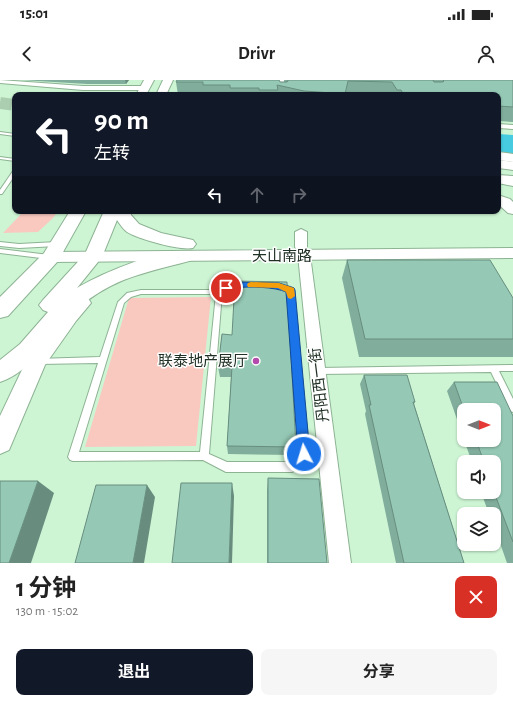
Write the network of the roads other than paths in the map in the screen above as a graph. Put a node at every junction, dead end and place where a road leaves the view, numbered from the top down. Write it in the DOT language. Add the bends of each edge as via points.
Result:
graph roads {
  1 [pos="0,80"];
  2 [pos="110,80"];
  3 [pos="168,80"];
  4 [pos="281,80"];
  5 [pos="104,88"];
  6 [pos="145,88"];
  7 [pos="162,92"];
  8 [pos="283,92"];
  9 [pos="501,126"];
  10 [pos="513,127"];
  11 [pos="0,133"];
  12 [pos="12,135"];
  13 [pos="501,156"];
  14 [pos="0,158"];
  15 [pos="513,158"];
  16 [pos="12,160"];
  17 [pos="501,164"];
  18 [pos="513,166"];
  19 [pos="501,169"];
  20 [pos="513,171"];
  21 [pos="12,176"];
  22 [pos="501,179"];
  23 [pos="513,181"];
  24 [pos="501,187"];
  25 [pos="513,189"];
  26 [pos="0,193"];
  27 [pos="501,200"];
  28 [pos="513,210"];
  29 [pos="76,214"];
  30 [pos="111,214"];
  31 [pos="122,214"];
  32 [pos="513,241"];
  33 [pos="0,244"];
  34 [pos="302,245"];
  35 [pos="513,246"];
  36 [pos="434,247"];
  37 [pos="187,250"];
  38 [pos="0,251"];
  39 [pos="55,251"];
  40 [pos="95,251"];
  41 [pos="513,254"];
  42 [pos="219,292"];
  43 [pos="0,310"];
  44 [pos="103,360"];
  45 [pos="36,361"];
  46 [pos="0,364"];
  47 [pos="494,368"];
  48 [pos="513,368"];
  49 [pos="318,371"];
  50 [pos="0,372"];
  51 [pos="513,408"];
  52 [pos="0,423"];
  53 [pos="0,442"];
  54 [pos="204,456"];
  55 [pos="340,563"];
  1 -- 5 [label="street"];
  2 -- 5 [label="street"];
  3 -- 7 [label="main road"];
  4 -- 8 [label="street"];
  5 -- 6 [label="street"];
  9 -- 10 [label="street"];
  11 -- 12 [label="lane"];
  13 -- 15 [label="main road"];
  14 -- 16 [label="lane"];
  17 -- 18 [label="main road"];
  19 -- 20 [label="main road"];
  21 -- 26 [label="lane"];
  22 -- 23 [label="main road"];
  24 -- 25 [label="main road"];
  27 -- 28 [label="main road"];
  29 -- 39 [label="main road"];
  30 -- 40 [label="main road"];
  31 -- 37 [label="main road" via="133,228"];
  32 -- 36 [label="main road" via="460,242"];
  33 -- 39 [label="lane"];
  34 -- 36 [label="main road, 天山南路"];
  34 -- 37 [label="main road, 天山南路"];
  34 -- 41 [label="main road, 天山南路"];
  34 -- 45 [label="main road" via="275,266 181,266 139,272 117,280 91,295 69,316"];
  34 -- 49 [label="street, 丹阳西一街"];
  35 -- 36 [label="main road, 天山南路"];
  37 -- 40 [label="main road, 天山南路"];
  37 -- 50 [label="main road" via="98,283 78,296 18,360"];
  38 -- 39 [label="lane"];
  39 -- 40 [label="main road, 天山南路"];
  39 -- 43 [label="main road"];
  40 -- 46 [label="main road"];
  42 -- 44 [label="lane" via="141,292 129,295 122,302"];
  42 -- 54 [label="lane"];
  42 -- 54 [label="lane" via="234,285 279,286 291,290 304,454 292,467 226,467"];
  44 -- 45 [label="lane"];
  44 -- 54 [label="lane" via="73,457"];
  45 -- 52 [label="main road" via="18,386"];
  45 -- 53 [label="main road"];
  47 -- 48 [label="lane"];
  47 -- 49 [label="lane"];
  47 -- 51 [label="lane"];
  49 -- 55 [label="street, 丹阳西一街"];
}
